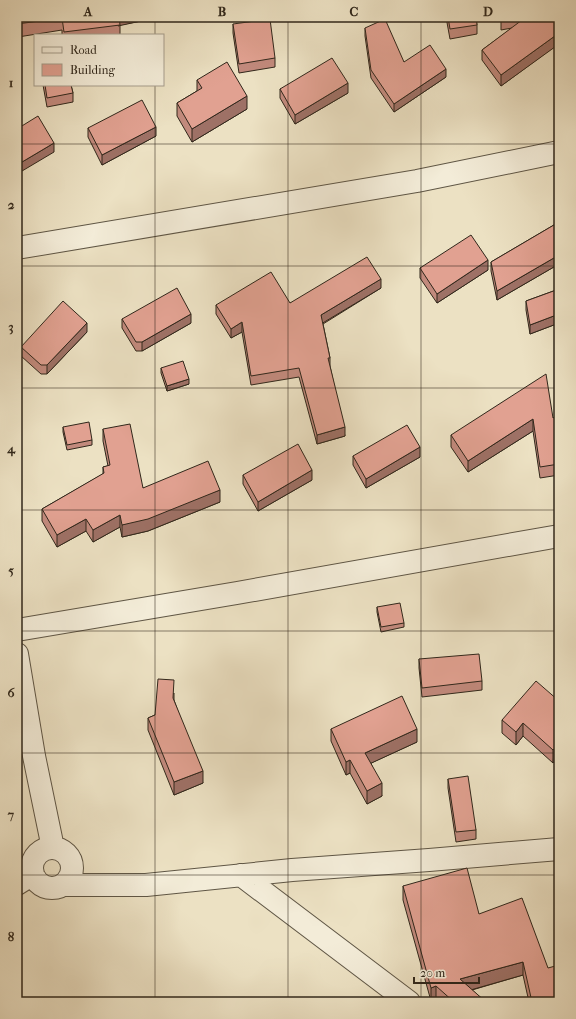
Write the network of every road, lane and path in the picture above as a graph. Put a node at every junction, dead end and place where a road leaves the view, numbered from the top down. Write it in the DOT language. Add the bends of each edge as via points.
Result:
graph roads {
  1 [pos="559,152"];
  2 [pos="17,248"];
  3 [pos="559,536"];
  4 [pos="17,630"];
  5 [pos="17,654"];
  6 [pos="53,848"];
  7 [pos="559,849"];
  8 [pos="241,875"];
  9 [pos="25,879"];
  10 [pos="64,885"];
  11 [pos="409,1002"];
  1 -- 2 [label="street" via="409,182"];
  3 -- 4 [label="street"];
  5 -- 6 [label="street"];
  6 -- 9 [label="street" via="44,850 36,856"];
  6 -- 10 [label="street" via="70,858 72,868 70,877"];
  7 -- 8 [label="street"];
  8 -- 10 [label="street" via="146,885"];
  8 -- 11 [label="street"];
  9 -- 10 [label="street" via="37,881 49,888"];
}
